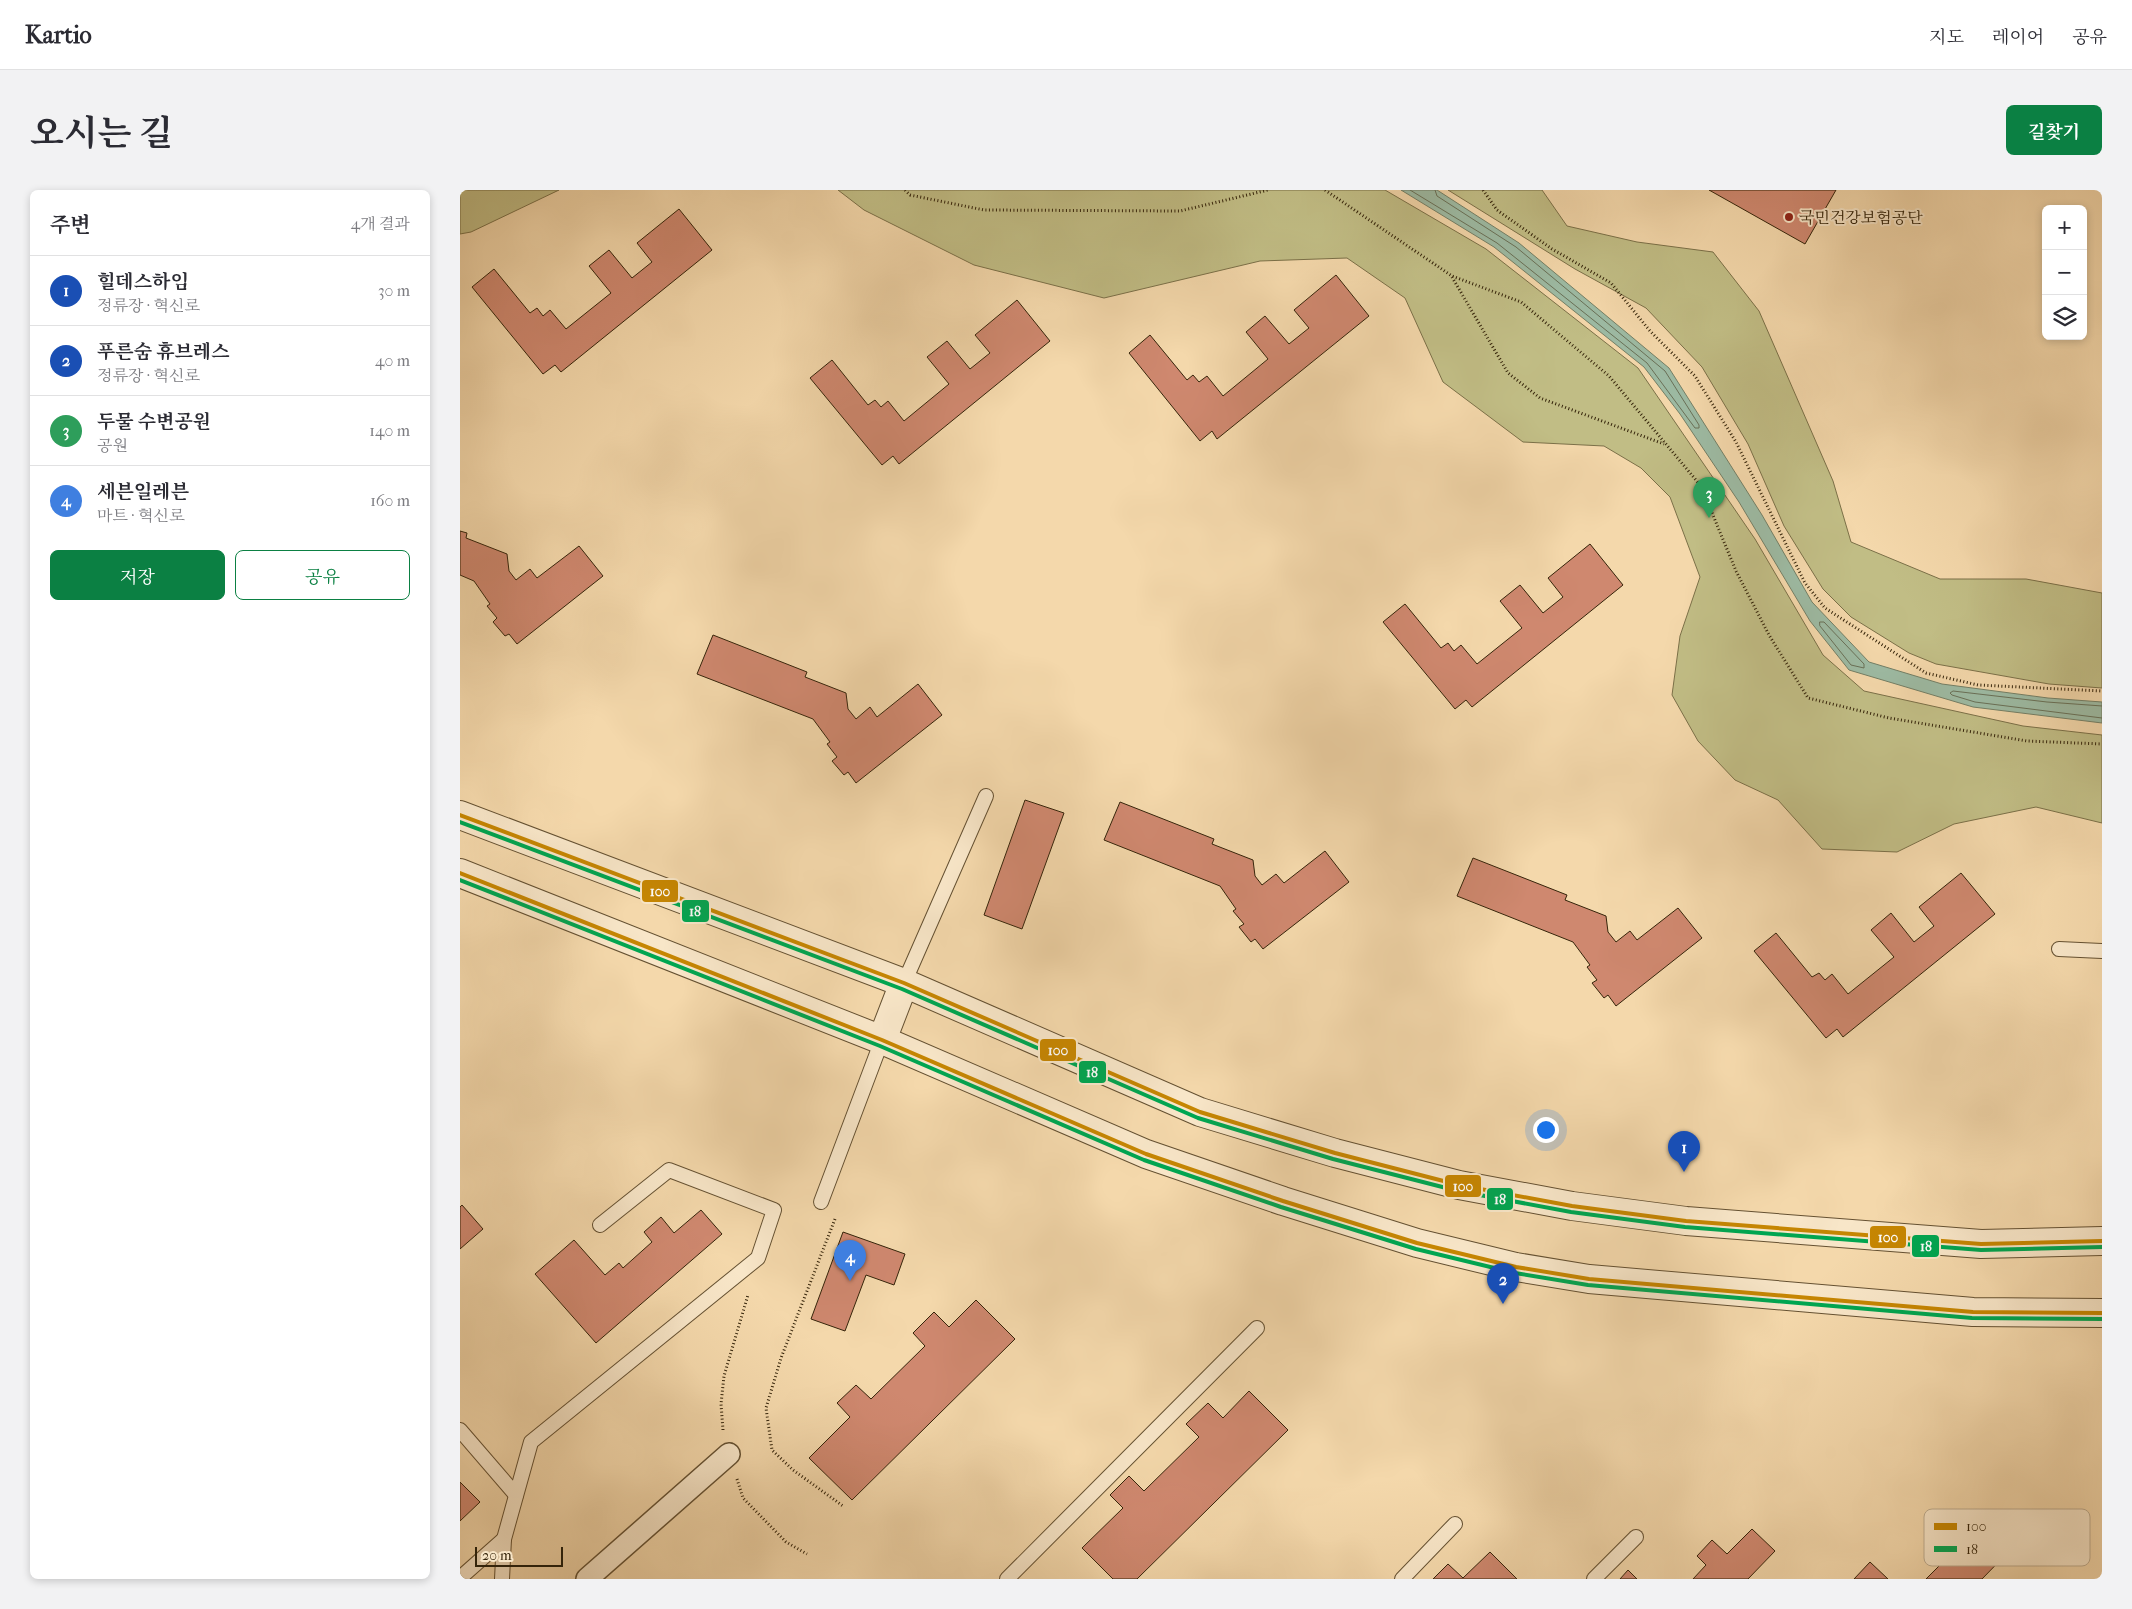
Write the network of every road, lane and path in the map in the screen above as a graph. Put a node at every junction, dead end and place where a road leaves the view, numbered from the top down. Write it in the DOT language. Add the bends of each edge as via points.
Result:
graph roads {
  1 [pos="905,190"];
  2 [pos="1268,190"];
  3 [pos="1325,190"];
  4 [pos="1483,190"];
  5 [pos="1452,276"];
  6 [pos="1665,444"];
  7 [pos="2102,691"];
  8 [pos="2102,744"];
  9 [pos="986,796"];
  10 [pos="460,816"];
  11 [pos="460,873"];
  12 [pos="2059,949"];
  13 [pos="2102,951"];
  14 [pos="904,983"];
  15 [pos="882,1040"];
  16 [pos="821,1202"];
  17 [pos="837,1214"];
  18 [pos="600,1225"];
  19 [pos="2102,1241"];
  20 [pos="758,1258"];
  21 [pos="2102,1313"];
  22 [pos="1257,1328"];
  23 [pos="460,1430"];
  24 [pos="729,1454"];
  25 [pos="516,1495"];
  26 [pos="843,1506"];
  27 [pos="1455,1524"];
  28 [pos="1636,1537"];
  29 [pos="504,1539"];
  30 [pos="807,1554"];
  31 [pos="460,1578"];
  32 [pos="502,1579"];
  33 [pos="586,1579"];
  34 [pos="1007,1579"];
  35 [pos="1402,1579"];
  36 [pos="1594,1579"];
  1 -- 2 [label="path" via="910,195 984,210 1180,212"];
  3 -- 5 [label="path"];
  4 -- 7 [label="path" via="1497,210 1552,249 1611,283 1650,331 1694,376 1736,442 1804,583 1825,608 1926,673 1978,685"];
  5 -- 6 [label="path" via="1520,302 1609,376"];
  5 -- 6 [label="path" via="1508,373 1540,398"];
  6 -- 8 [label="path" via="1701,486 1736,571 1808,698 1881,716 2027,742"];
  9 -- 14 [label="lane"];
  10 -- 14 [label="street"];
  11 -- 15 [label="street"];
  12 -- 13 [label="lane"];
  14 -- 15 [label="street"];
  14 -- 19 [label="street" via="1200,1112 1335,1153 1458,1184 1572,1206 1686,1221 1981,1244"];
  15 -- 16 [label="lane"];
  15 -- 21 [label="street" via="1146,1154 1417,1243 1516,1267 1589,1279 1974,1312"];
  17 -- 26 [label="path" via="781,1358 766,1408 772,1450 793,1470"];
  18 -- 20 [label="lane" via="669,1170 774,1210"];
  20 -- 24 [label="path" via="724,1376 721,1404 724,1442"];
  20 -- 25 [label="lane" via="531,1442"];
  22 -- 34 [label="lane"];
  23 -- 25 [label="lane"];
  24 -- 30 [label="path" via="744,1498 786,1542"];
  24 -- 33 [label="street"];
  25 -- 29 [label="lane"];
  27 -- 35 [label="lane"];
  28 -- 36 [label="lane"];
  29 -- 31 [label="lane"];
  29 -- 32 [label="lane"];
}
